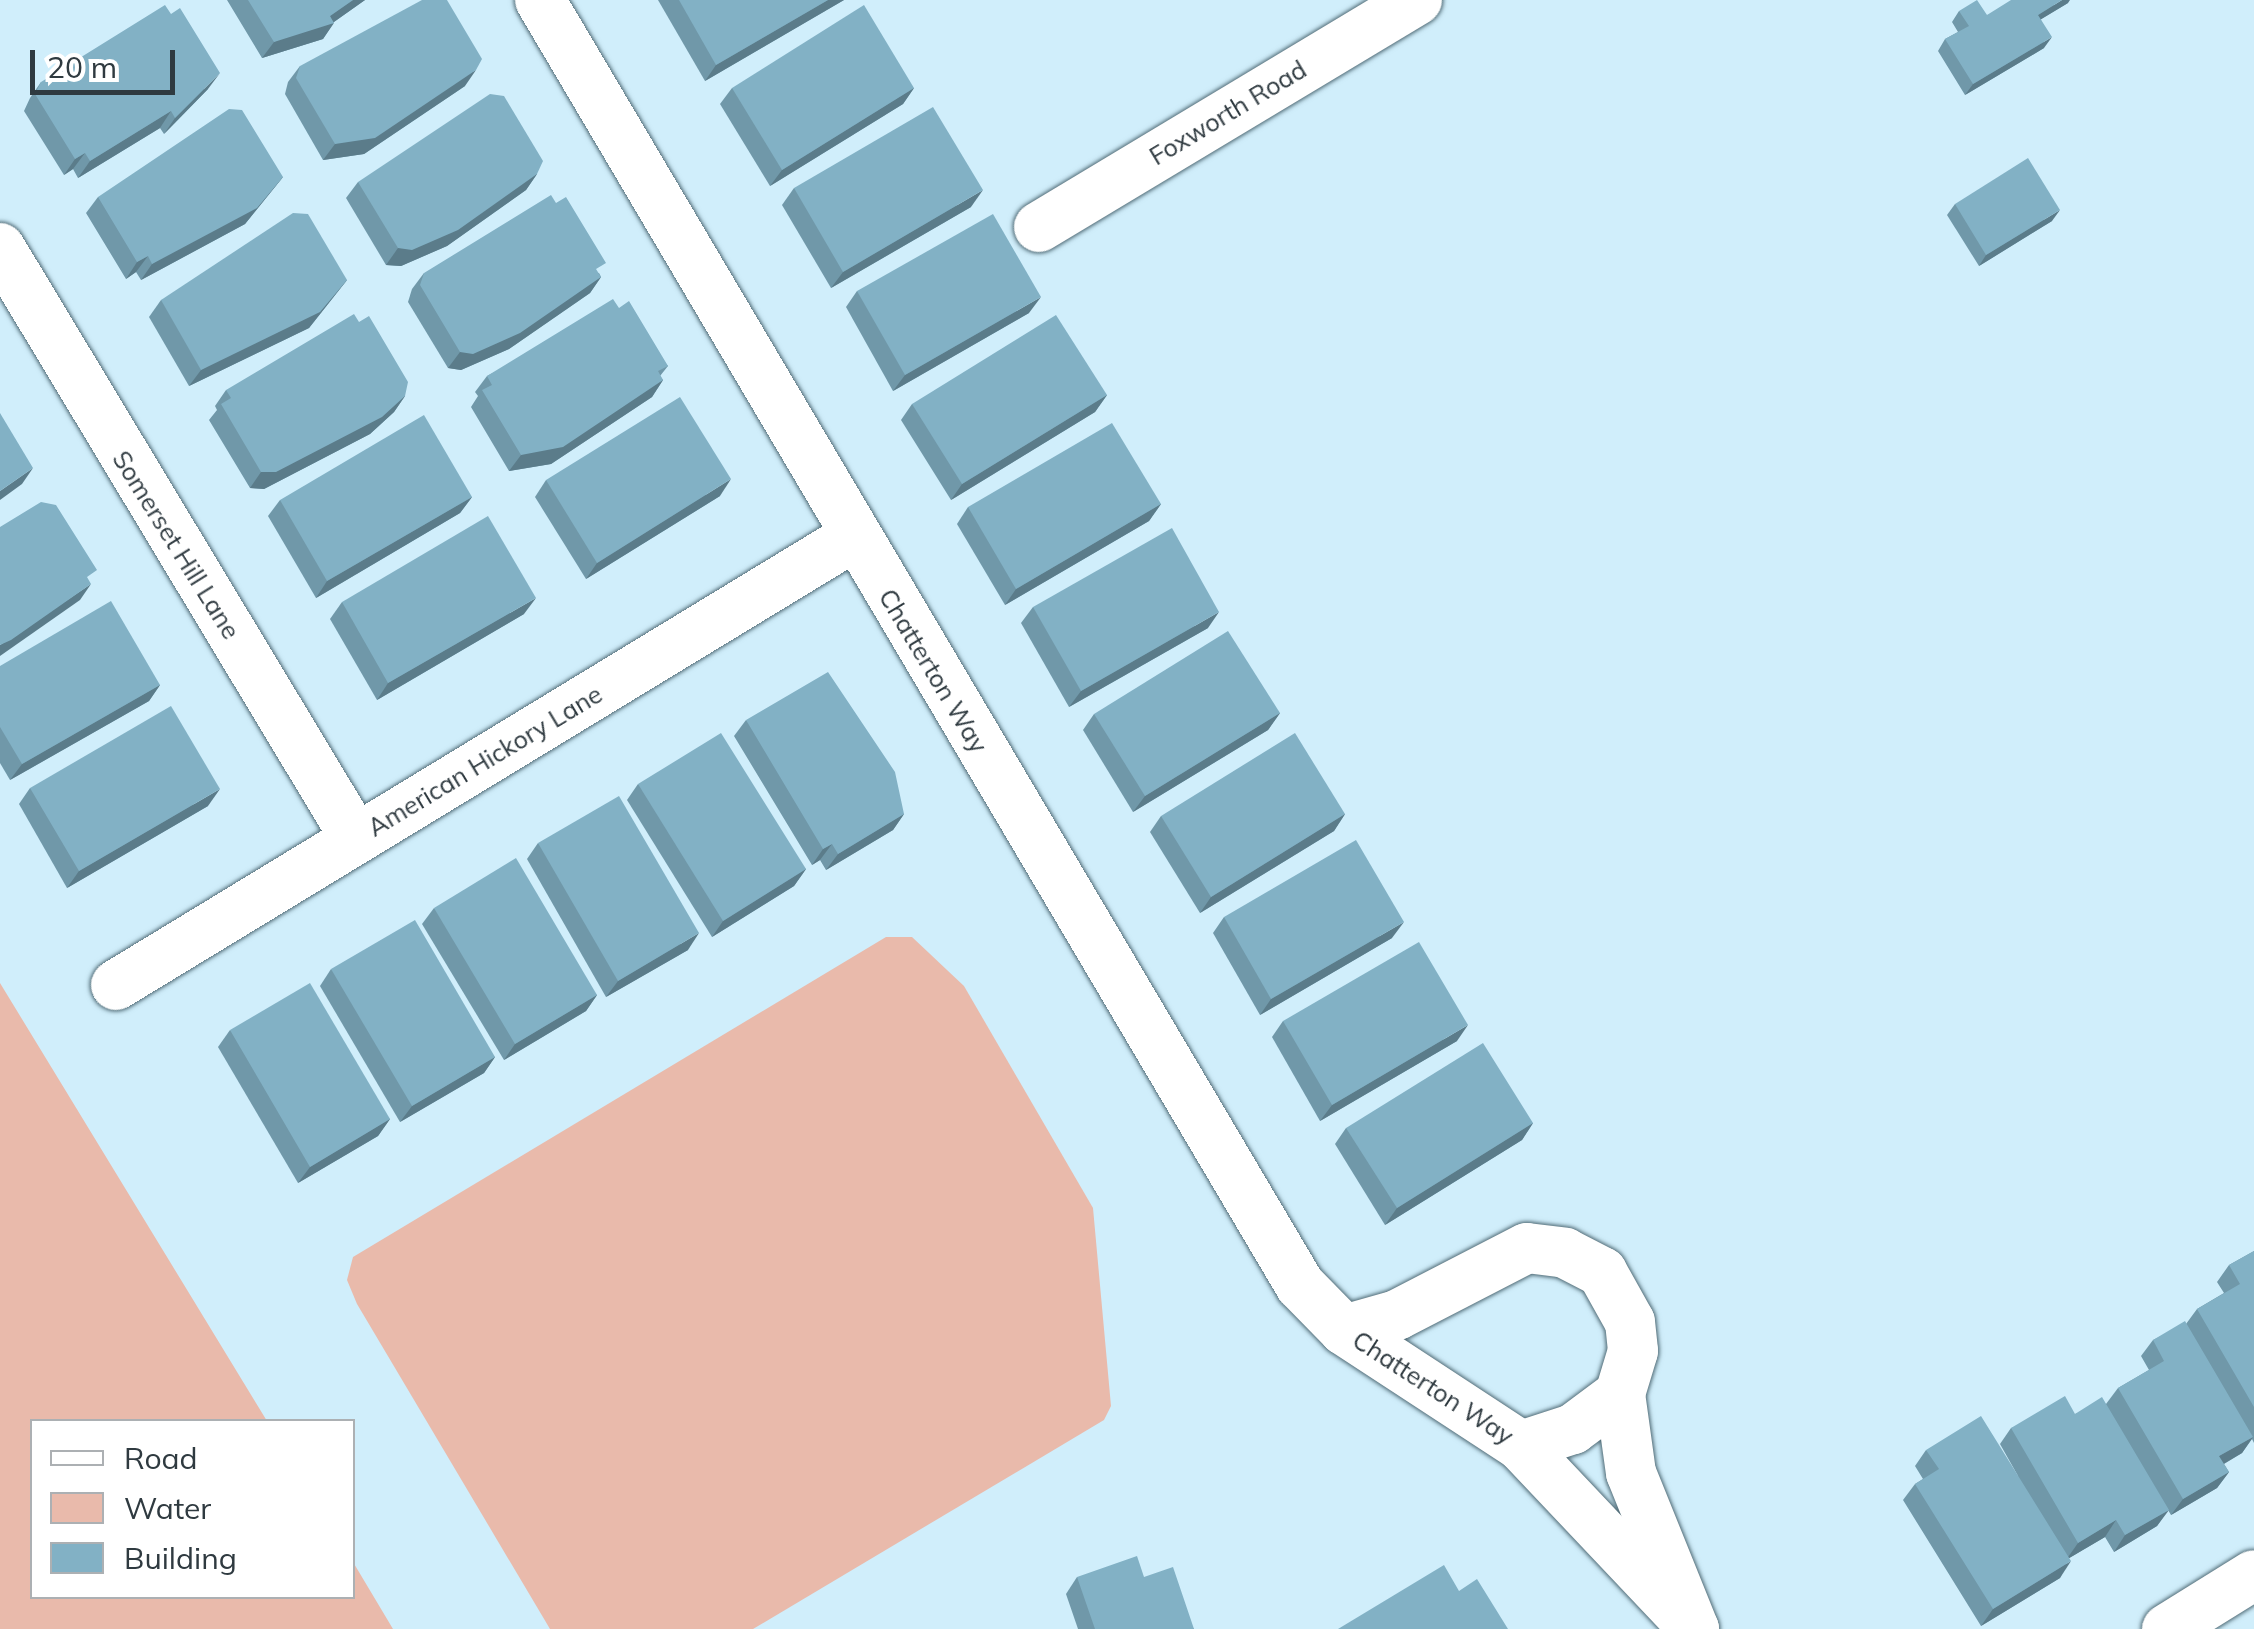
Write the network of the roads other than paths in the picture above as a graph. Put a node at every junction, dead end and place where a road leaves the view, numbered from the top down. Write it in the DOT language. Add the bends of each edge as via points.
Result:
graph roads {
  1 [pos="540,0"];
  2 [pos="1417,0"];
  3 [pos="1039,226"];
  4 [pos="0,248"];
  5 [pos="853,537"];
  6 [pos="356,839"];
  7 [pos="116,985"];
  8 [pos="1344,1330"];
  9 [pos="1620,1394"];
  10 [pos="1521,1446"];
  11 [pos="2254,1576"];
  12 [pos="2166,1629"];
  1 -- 5 [label="street, Chatterton Way"];
  2 -- 3 [label="street, Foxworth Road"];
  4 -- 6 [label="street, Somerset Hill Lane"];
  5 -- 6 [label="street, American Hickory Lane"];
  5 -- 8 [label="street, Chatterton Way" via="1300,1285"];
  6 -- 7 [label="street, American Hickory Lane"];
  8 -- 9 [label="street, Chatterton Way" via="1397,1316 1527,1248 1566,1253 1602,1272 1630,1322 1633,1351"];
  8 -- 10 [label="street, Chatterton Way"];
  9 -- 10 [label="street, Chatterton Way" via="1574,1429"];
  9 -- 10 [label="street, Chatterton Way" via="1632,1474 1694,1629"];
  11 -- 12 [label="street"];
}
